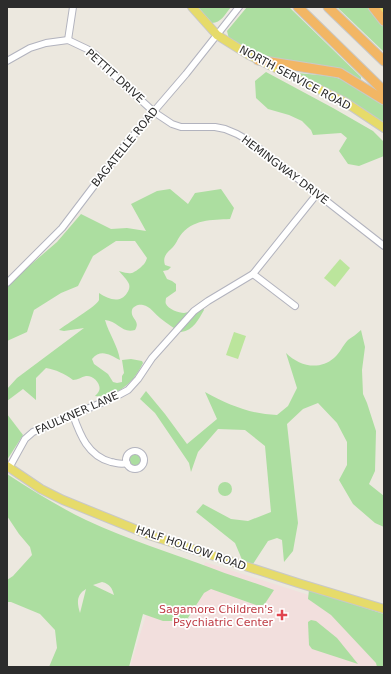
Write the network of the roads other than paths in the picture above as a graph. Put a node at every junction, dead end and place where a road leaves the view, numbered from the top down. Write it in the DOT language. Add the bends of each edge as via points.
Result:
graph roads {
  1 [pos="73,7"];
  2 [pos="192,7"];
  3 [pos="239,7"];
  4 [pos="298,7"];
  5 [pos="328,7"];
  6 [pos="374,7"];
  7 [pos="378,7"];
  8 [pos="384,13"];
  9 [pos="384,21"];
  10 [pos="218,35"];
  11 [pos="68,40"];
  12 [pos="258,60"];
  13 [pos="7,61"];
  14 [pos="384,61"];
  15 [pos="384,91"];
  16 [pos="384,100"];
  17 [pos="154,112"];
  18 [pos="384,128"];
  19 [pos="317,194"];
  20 [pos="384,246"];
  21 [pos="253,274"];
  22 [pos="7,283"];
  23 [pos="295,306"];
  24 [pos="73,415"];
  25 [pos="127,463"];
  26 [pos="8,467"];
  27 [pos="384,608"];
  1 -- 11 [label="street"];
  2 -- 10 [label="main road, NORTH SERVICE ROAD"];
  3 -- 10 [label="street, BAGATELLE ROAD"];
  4 -- 15 [label="highway"];
  5 -- 14 [label="highway"];
  6 -- 9 [label="highway"];
  7 -- 8 [label="main road"];
  10 -- 12 [label="main road, NORTH SERVICE ROAD"];
  10 -- 17 [label="street, BAGATELLE ROAD"];
  11 -- 13 [label="street" via="30,48"];
  11 -- 17 [label="street, PETTIT DRIVE" via="96,55 108,70"];
  12 -- 16 [label="highway" via="340,73"];
  12 -- 18 [label="main road, NORTH SERVICE ROAD" via="345,102"];
  17 -- 19 [label="street, HEMINGWAY DRIVE" via="181,127 215,127 237,134"];
  17 -- 22 [label="street, BAGATELLE ROAD" via="125,145 62,228"];
  19 -- 20 [label="street, HEMINGWAY DRIVE"];
  19 -- 21 [label="street, FAULKNER LANE"];
  21 -- 23 [label="street"];
  21 -- 24 [label="street, FAULKNER LANE" via="194,311 160,348 128,390"];
  24 -- 25 [label="street" via="87,446 107,460 120,464"];
  24 -- 26 [label="street, FAULKNER LANE" via="33,432 25,439"];
  26 -- 27 [label="main road, HALF HOLLOW ROAD" via="63,500 152,536 298,584"];
}
